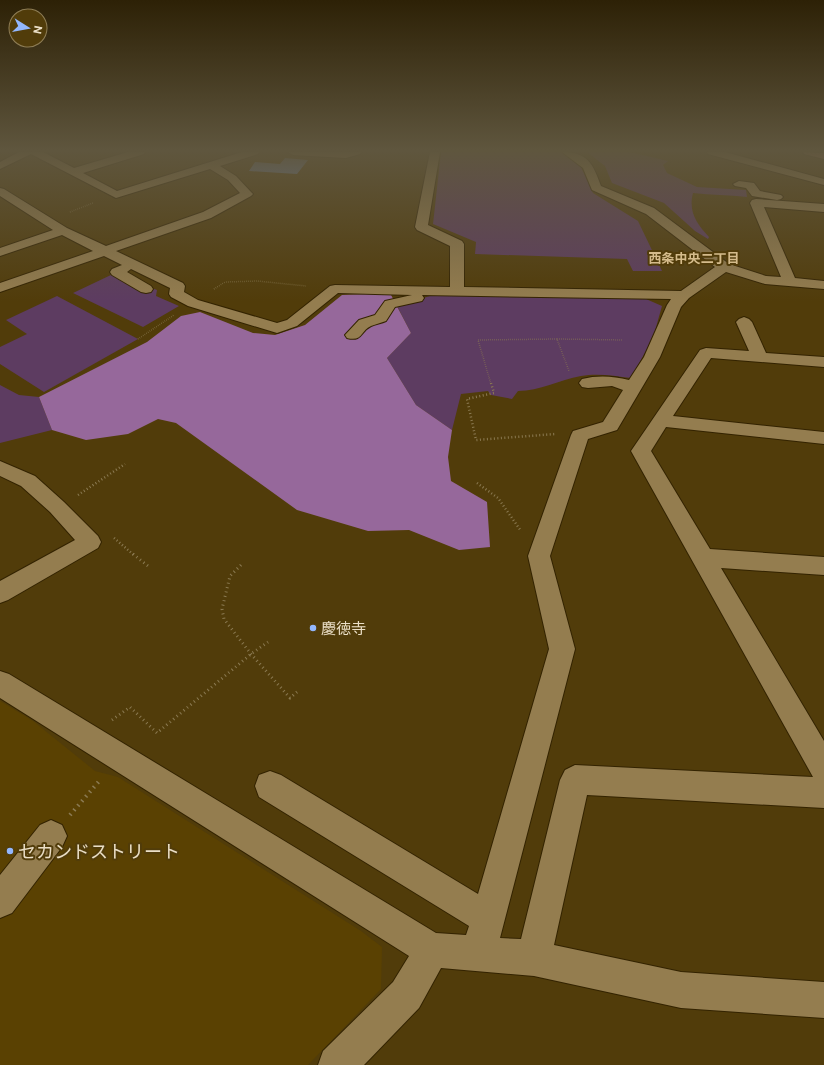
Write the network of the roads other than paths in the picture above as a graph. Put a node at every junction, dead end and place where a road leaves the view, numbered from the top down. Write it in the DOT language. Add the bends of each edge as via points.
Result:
graph roads {
  1 [pos="17,202"];
  2 [pos="232,202"];
  3 [pos="426,202"];
  4 [pos="628,202"];
  5 [pos="824,208"];
  6 [pos="63,231"];
  7 [pos="105,250"];
  8 [pos="0,252"];
  9 [pos="133,265"];
  10 [pos="724,267"];
  11 [pos="790,282"];
  12 [pos="824,285"];
  13 [pos="0,288"];
  14 [pos="146,289"];
  15 [pos="430,291"];
  16 [pos="457,292"];
  17 [pos="684,295"];
  18 [pos="744,322"];
  19 [pos="354,335"];
  20 [pos="760,357"];
  21 [pos="824,362"];
  22 [pos="588,383"];
  23 [pos="634,387"];
  24 [pos="662,421"];
  25 [pos="824,438"];
  26 [pos="0,468"];
  27 [pos="704,558"];
  28 [pos="824,566"];
  29 [pos="0,593"];
  30 [pos="0,683"];
  31 [pos="824,769"];
  32 [pos="270,786"];
  33 [pos="824,793"];
  34 [pos="51,836"];
  35 [pos="0,900"];
  36 [pos="488,919"];
  37 [pos="432,950"];
  38 [pos="478,954"];
  39 [pos="534,958"];
  40 [pos="824,1000"];
  41 [pos="337,1065"];
  1 -- 6 [label="street"];
  2 -- 7 [label="street" via="207,215"];
  3 -- 16 [label="street" via="422,227 456,244"];
  4 -- 10 [label="street" via="650,211"];
  5 -- 11 [label="street" via="756,203 766,221"];
  6 -- 7 [label="street"];
  6 -- 8 [label="street"];
  7 -- 9 [label="street"];
  7 -- 13 [label="street"];
  9 -- 14 [label="street" via="117,272"];
  9 -- 15 [label="street" via="178,286 176,294 193,303 277,328 292,323 335,289"];
  10 -- 11 [label="street" via="765,280"];
  10 -- 17 [label="street"];
  11 -- 12 [label="street"];
  15 -- 16 [label="street"];
  15 -- 19 [label="street" via="416,298 390,304 381,318 364,323"];
  16 -- 17 [label="street"];
  17 -- 23 [label="street" via="674,305 652,357"];
  18 -- 20 [label="street"];
  20 -- 21 [label="street"];
  20 -- 24 [label="street" via="706,353"];
  22 -- 23 [label="street" via="612,380"];
  23 -- 36 [label="street" via="610,426 580,435 539,556 562,649"];
  24 -- 25 [label="street"];
  24 -- 27 [label="street" via="642,451"];
  26 -- 29 [label="street" via="28,481 90,542"];
  27 -- 28 [label="street"];
  27 -- 31 [label="street"];
  30 -- 37 [label="street"];
  32 -- 36 [label="street"];
  33 -- 39 [label="street" via="575,780"];
  34 -- 35 [label="street"];
  36 -- 38 [label="street"];
  37 -- 38 [label="street"];
  37 -- 41 [label="street" via="406,995"];
  38 -- 39 [label="street"];
  39 -- 40 [label="street" via="682,990"];
}
